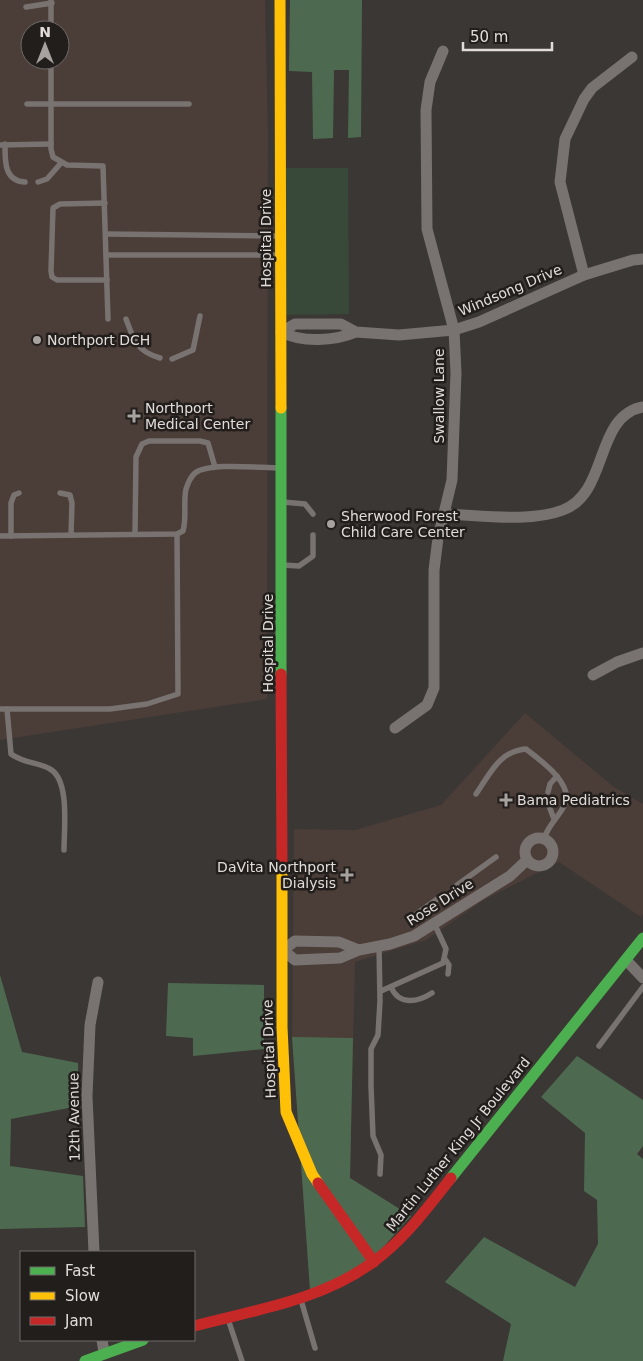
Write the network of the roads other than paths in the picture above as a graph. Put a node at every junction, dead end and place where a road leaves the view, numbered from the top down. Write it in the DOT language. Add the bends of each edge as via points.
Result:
graph roads {
  1 [pos="280,0"];
  2 [pos="51,2"];
  3 [pos="26,7"];
  4 [pos="51,20"];
  5 [pos="443,51"];
  6 [pos="632,57"];
  7 [pos="51,70"];
  8 [pos="27,104"];
  9 [pos="51,104"];
  10 [pos="189,104"];
  11 [pos="2,144"];
  12 [pos="50,144"];
  13 [pos="61,163"];
  14 [pos="25,182"];
  15 [pos="38,182"];
  16 [pos="105,203"];
  17 [pos="106,234"];
  18 [pos="281,236"];
  19 [pos="106,255"];
  20 [pos="281,255"];
  21 [pos="643,259"];
  22 [pos="584,275"];
  23 [pos="107,280"];
  24 [pos="200,316"];
  25 [pos="126,318"];
  26 [pos="108,319"];
  27 [pos="454,330"];
  28 [pos="281,332"];
  29 [pos="160,358"];
  30 [pos="172,359"];
  31 [pos="643,407"];
  32 [pos="214,467"];
  33 [pos="282,468"];
  34 [pos="19,493"];
  35 [pos="60,493"];
  36 [pos="283,502"];
  37 [pos="312,514"];
  38 [pos="445,514"];
  39 [pos="135,534"];
  40 [pos="177,534"];
  41 [pos="72,535"];
  42 [pos="313,535"];
  43 [pos="0,536"];
  44 [pos="11,536"];
  45 [pos="282,565"];
  46 [pos="643,653"];
  47 [pos="594,675"];
  48 [pos="3,709"];
  49 [pos="395,728"];
  50 [pos="557,776"];
  51 [pos="548,792"];
  52 [pos="476,794"];
  53 [pos="550,806"];
  54 [pos="554,819"];
  55 [pos="544,838"];
  56 [pos="64,850"];
  57 [pos="496,857"];
  58 [pos="527,860"];
  59 [pos="453,888"];
  60 [pos="440,897"];
  61 [pos="412,917"];
  62 [pos="434,923"];
  63 [pos="643,938"];
  64 [pos="380,946"];
  65 [pos="283,950"];
  66 [pos="359,950"];
  67 [pos="445,959"];
  68 [pos="626,960"];
  69 [pos="448,974"];
  70 [pos="643,978"];
  71 [pos="98,982"];
  72 [pos="391,987"];
  73 [pos="643,987"];
  74 [pos="381,991"];
  75 [pos="432,993"];
  76 [pos="599,1046"];
  77 [pos="380,1174"];
  78 [pos="94,1251"];
  79 [pos="374,1262"];
  80 [pos="300,1298"];
  81 [pos="227,1317"];
  82 [pos="195,1326"];
  83 [pos="102,1341"];
  84 [pos="140,1341"];
  85 [pos="315,1348"];
  86 [pos="104,1352"];
  87 [pos="86,1361"];
  88 [pos="242,1361"];
  1 -- 18 [label="street, Hospital Drive"];
  2 -- 3 [label="lane"];
  2 -- 4 [label="lane"];
  5 -- 27 [label="street, Swallow Lane" via="430,82 426,110 427,229"];
  6 -- 22 [label="street" via="592,88 565,139 560,182"];
  7 -- 9 [label="lane"];
  8 -- 9 [label="lane"];
  9 -- 10 [label="lane"];
  9 -- 12 [label="lane"];
  11 -- 12 [label="lane"];
  11 -- 14 [label="lane" via="9,175"];
  12 -- 13 [label="lane" via="53,157"];
  13 -- 15 [label="lane" via="47,179"];
  13 -- 16 [label="lane" via="103,166"];
  16 -- 17 [label="lane"];
  16 -- 23 [label="lane" via="60,204 53,208 51,271 57,280"];
  17 -- 18 [label="lane"];
  17 -- 19 [label="lane"];
  18 -- 20 [label="street, Hospital Drive"];
  19 -- 20 [label="lane"];
  19 -- 23 [label="lane"];
  20 -- 28 [label="street, Hospital Drive"];
  21 -- 22 [label="street, Windsong Drive"];
  22 -- 27 [label="street, Windsong Drive" via="480,322"];
  23 -- 26 [label="lane"];
  24 -- 30 [label="lane" via="193,350"];
  25 -- 29 [label="lane" via="135,342 146,354"];
  27 -- 28 [label="street, Windsong Drive" via="399,335 356,332 342,338 293,338"];
  27 -- 38 [label="street, Swallow Lane" via="455,446"];
  28 -- 33 [label="street, Hospital Drive"];
  31 -- 38 [label="street" via="625,416 616,426 594,480 575,504 562,511 532,516"];
  32 -- 33 [label="lane"];
  32 -- 39 [label="lane" via="208,443 200,440 149,441 142,444 136,459"];
  32 -- 40 [label="lane" via="196,472 188,482 186,522 183,531"];
  33 -- 36 [label="street, Hospital Drive"];
  34 -- 44 [label="lane" via="14,495 11,503"];
  35 -- 41 [label="lane" via="70,495"];
  36 -- 37 [label="lane" via="305,504"];
  36 -- 45 [label="street, Hospital Drive"];
  38 -- 49 [label="street, Swallow Lane" via="434,570 434,688 427,705"];
  39 -- 40 [label="lane"];
  39 -- 41 [label="lane"];
  40 -- 48 [label="lane" via="178,694 148,704 110,708"];
  41 -- 44 [label="lane"];
  42 -- 45 [label="lane" via="313,556 298,566"];
  43 -- 44 [label="lane"];
  45 -- 65 [label="street, Hospital Drive"];
  46 -- 47 [label="street"];
  48 -- 56 [label="lane" via="11,754 50,769 62,785"];
  50 -- 51 [label="lane"];
  50 -- 52 [label="lane" via="526,749 516,750 500,759"];
  50 -- 54 [label="lane" via="567,797"];
  53 -- 54 [label="lane"];
  54 -- 55 [label="lane"];
  55 -- 58 [label="street, Rose Drive" via="529,842 525,850"];
  55 -- 58 [label="street" via="553,847 550,860 538,866"];
  57 -- 59 [label="lane"];
  58 -- 62 [label="street, Rose Drive" via="510,876"];
  60 -- 61 [label="lane"];
  62 -- 64 [label="street, Rose Drive" via="414,936"];
  62 -- 67 [label="lane" via="446,948"];
  63 -- 68 [label="street, Martin Luther King Jr Boulevard"];
  64 -- 66 [label="street, Rose Drive"];
  64 -- 74 [label="lane"];
  65 -- 66 [label="street, Rose Drive" via="295,941 339,942"];
  65 -- 66 [label="street, Rose Drive" via="295,960 340,958"];
  65 -- 79 [label="street, Hospital Drive" via="286,1112 312,1174"];
  67 -- 69 [label="lane" via="449,965"];
  67 -- 72 [label="lane" via="439,966"];
  68 -- 70 [label="street"];
  68 -- 79 [label="street, Martin Luther King Jr Boulevard" via="423,1213"];
  71 -- 78 [label="street, 12th Avenue" via="90,1025 87,1096"];
  72 -- 74 [label="lane"];
  72 -- 75 [label="lane" via="396,996 405,1001 419,1000"];
  73 -- 76 [label="lane"];
  74 -- 77 [label="lane" via="378,1035 371,1049 373,1136 381,1155"];
  79 -- 80 [label="street, Martin Luther King Jr Boulevard" via="345,1279"];
  80 -- 81 [label="street, Martin Luther King Jr Boulevard"];
  80 -- 85 [label="lane"];
  81 -- 82 [label="street, Martin Luther King Jr Boulevard"];
  81 -- 88 [label="lane"];
  83 -- 86 [label="street"];
  84 -- 86 [label="street"];
  86 -- 87 [label="street"];
}
